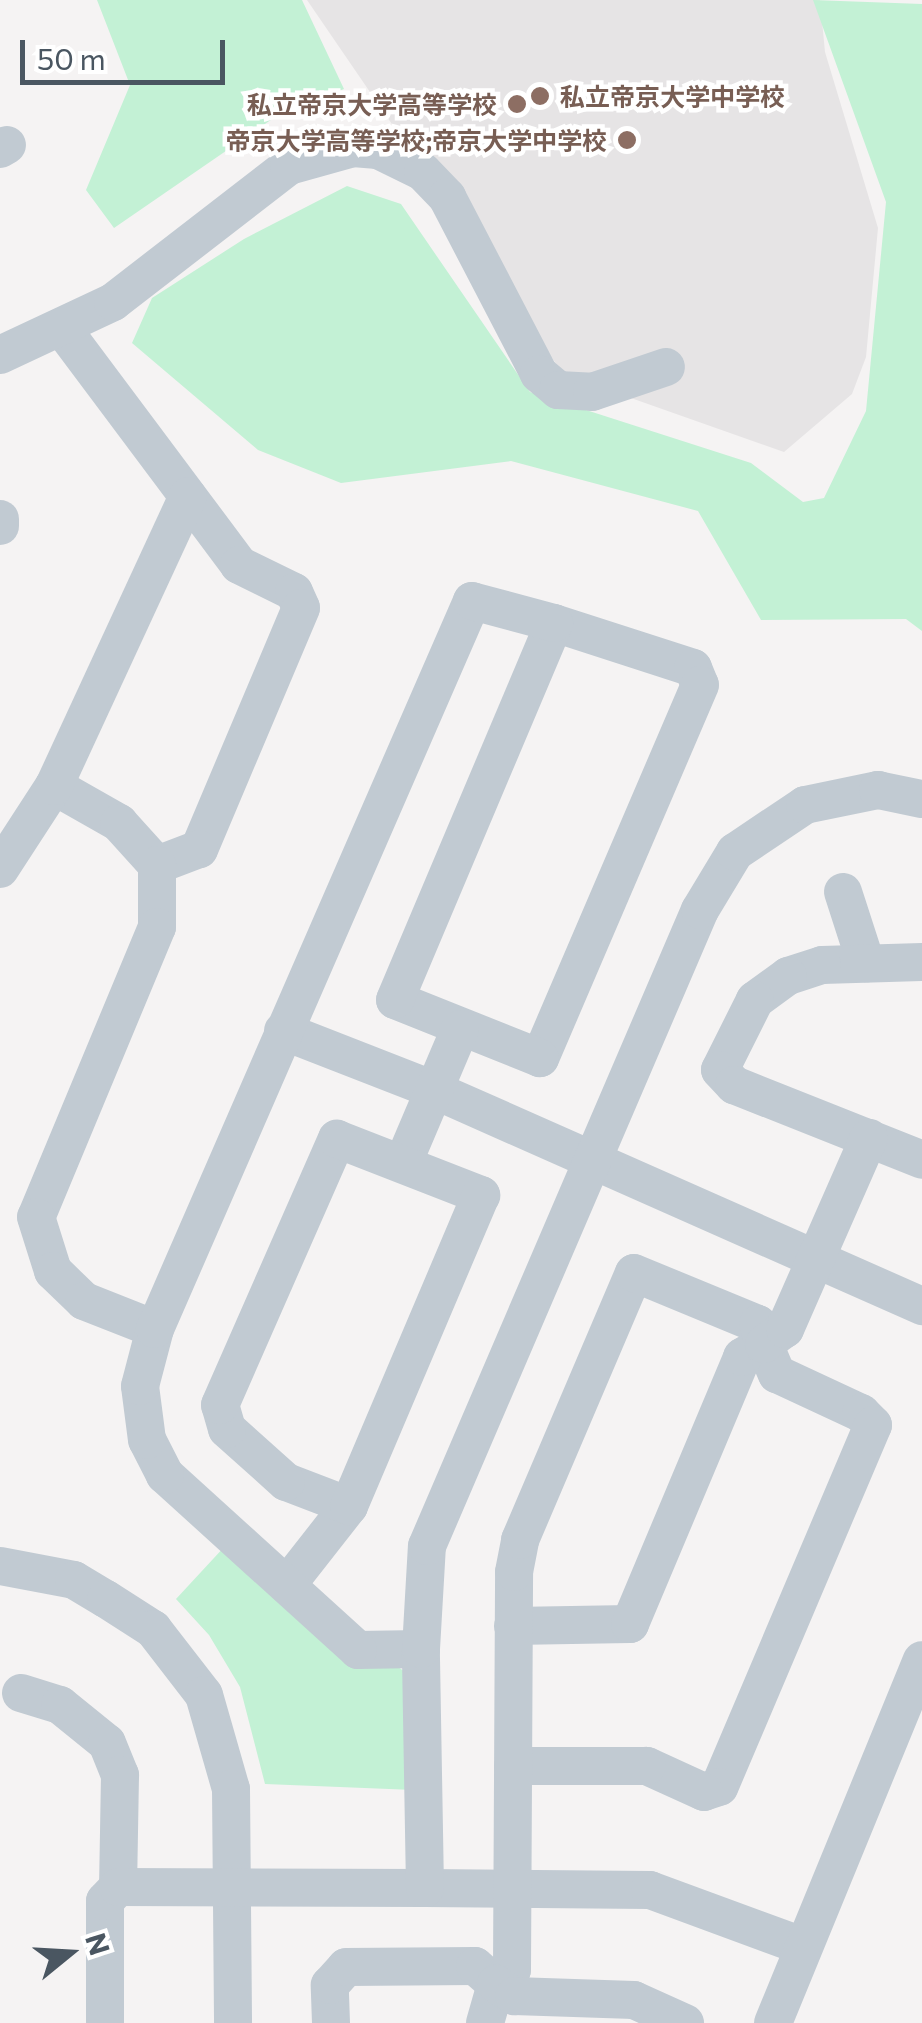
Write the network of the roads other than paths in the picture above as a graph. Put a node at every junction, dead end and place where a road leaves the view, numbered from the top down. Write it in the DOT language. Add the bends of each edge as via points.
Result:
graph roads {
  1 [pos="62,328"];
  2 [pos="0,355"];
  3 [pos="666,367"];
  4 [pos="188,496"];
  5 [pos="554,623"];
  6 [pos="54,786"];
  7 [pos="922,799"];
  8 [pos="157,864"];
  9 [pos="0,868"];
  10 [pos="843,892"];
  11 [pos="866,962"];
  12 [pos="922,962"];
  13 [pos="460,1029"];
  14 [pos="283,1031"];
  15 [pos="434,1090"];
  16 [pos="869,1138"];
  17 [pos="588,1160"];
  18 [pos="922,1160"];
  19 [pos="404,1161"];
  20 [pos="818,1261"];
  21 [pos="922,1306"];
  22 [pos="156,1329"];
  23 [pos="764,1344"];
  24 [pos="349,1506"];
  25 [pos="0,1566"];
  26 [pos="286,1584"];
  27 [pos="513,1626"];
  28 [pos="421,1649"];
  29 [pos="922,1660"];
  30 [pos="20,1693"];
  31 [pos="514,1766"];
  32 [pos="233,1884"];
  33 [pos="118,1887"];
  34 [pos="424,1888"];
  35 [pos="512,1888"];
  36 [pos="802,1946"];
  37 [pos="496,1984"];
  38 [pos="105,2023"];
  39 [pos="233,2023"];
  40 [pos="330,2023"];
  41 [pos="485,2023"];
  42 [pos="685,2023"];
  43 [pos="772,2023"];
  1 -- 2 [label="street"];
  1 -- 3 [label="street" via="113,302 289,166 329,150 378,150 424,172 447,198 538,374 558,390 592,392"];
  1 -- 4 [label="street"];
  4 -- 6 [label="street"];
  4 -- 8 [label="street" via="239,565 294,592 301,608 215,856"];
  5 -- 13 [label="street" via="396,1000"];
  5 -- 13 [label="street" via="693,668 700,686 540,1058"];
  5 -- 14 [label="street" via="472,601 327,904"];
  6 -- 8 [label="street" via="119,824"];
  6 -- 9 [label="street"];
  7 -- 17 [label="street" via="878,790 768,824 716,878"];
  8 -- 22 [label="street" via="156,926 24,1216 53,1271 84,1300"];
  10 -- 11 [label="street"];
  11 -- 12 [label="street"];
  11 -- 16 [label="street" via="788,976 754,1000 720,1070 734,1085"];
  13 -- 15 [label="street"];
  14 -- 15 [label="street"];
  14 -- 22 [label="street"];
  15 -- 17 [label="street"];
  15 -- 19 [label="street"];
  16 -- 18 [label="street"];
  16 -- 20 [label="street"];
  17 -- 20 [label="street"];
  17 -- 28 [label="street" via="427,1546"];
  19 -- 24 [label="street" via="481,1195"];
  19 -- 24 [label="street" via="336,1139 220,1405 227,1430 286,1482"];
  20 -- 21 [label="street"];
  20 -- 23 [label="street" via="785,1329"];
  22 -- 26 [label="street" via="140,1386 147,1440 166,1476"];
  23 -- 27 [label="street" via="742,1357 630,1624"];
  23 -- 27 [label="street" via="758,1324 634,1273 520,1540"];
  23 -- 31 [label="street" via="777,1374 862,1413 873,1425 719,1787 704,1792 647,1766"];
  24 -- 26 [label="street"];
  25 -- 32 [label="street" via="74,1580 153,1629 178,1658 204,1696 223,1746"];
  26 -- 28 [label="street" via="358,1650"];
  27 -- 31 [label="street"];
  28 -- 34 [label="street"];
  29 -- 36 [label="street"];
  30 -- 33 [label="street" via="60,1705 107,1743 120,1775"];
  31 -- 35 [label="street"];
  32 -- 33 [label="street"];
  32 -- 34 [label="street"];
  32 -- 39 [label="street"];
  33 -- 38 [label="street" via="105,1901"];
  34 -- 35 [label="street"];
  35 -- 36 [label="street" via="650,1890"];
  35 -- 37 [label="street" via="512,1970"];
  36 -- 43 [label="street"];
  37 -- 40 [label="street" via="475,1966 346,1967 330,1984"];
  37 -- 41 [label="street"];
  37 -- 42 [label="street" via="514,1996 634,2000"];
}
